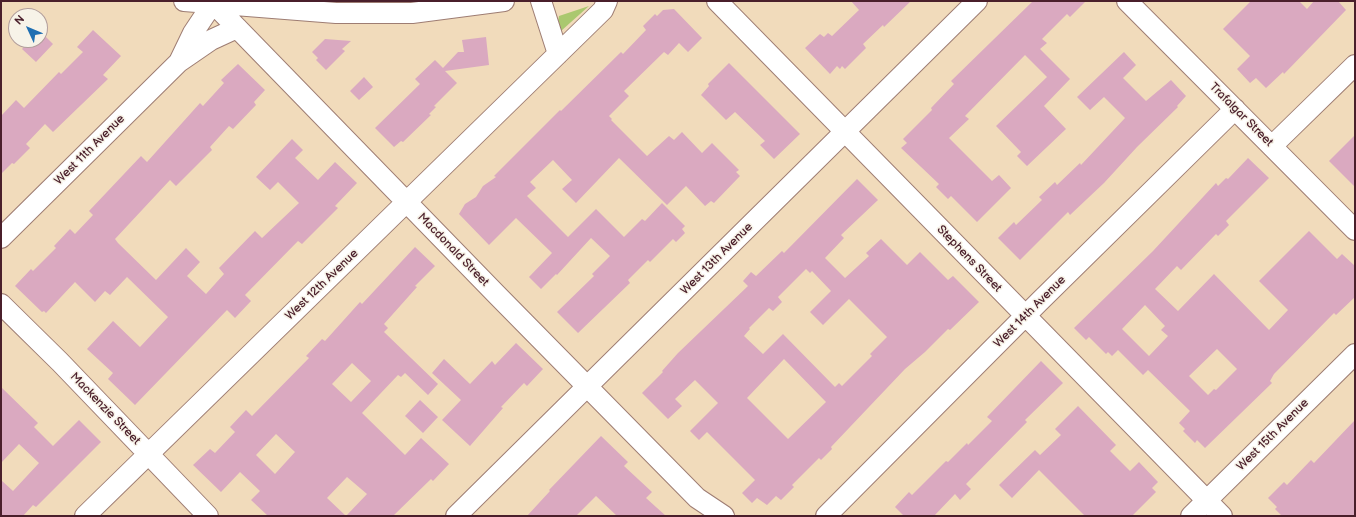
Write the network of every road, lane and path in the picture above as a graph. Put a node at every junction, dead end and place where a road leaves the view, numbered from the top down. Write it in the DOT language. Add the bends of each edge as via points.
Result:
graph roads {
  1 [pos="184,1"];
  2 [pos="504,1"];
  3 [pos="541,1"];
  4 [pos="607,1"];
  5 [pos="717,1"];
  6 [pos="977,1"];
  7 [pos="1127,1"];
  8 [pos="212,2"];
  9 [pos="268,4"];
  10 [pos="237,28"];
  11 [pos="558,54"];
  12 [pos="179,62"];
  13 [pos="1355,64"];
  14 [pos="1235,109"];
  15 [pos="845,131"];
  16 [pos="1272,146"];
  17 [pos="408,202"];
  18 [pos="1355,230"];
  19 [pos="1,238"];
  20 [pos="1,304"];
  21 [pos="1025,316"];
  22 [pos="1355,354"];
  23 [pos="587,387"];
  24 [pos="148,454"];
  25 [pos="697,498"];
  26 [pos="1206,500"];
  27 [pos="85,516"];
  28 [pos="208,516"];
  29 [pos="456,516"];
  30 [pos="708,516"];
  31 [pos="724,516"];
  32 [pos="826,516"];
  33 [pos="1191,516"];
  34 [pos="1222,516"];
  1 -- 8 [label="street"];
  2 -- 9 [label="street" via="412,13 336,13"];
  3 -- 11 [label="street"];
  4 -- 11 [label="street, West 12th Avenue" via="603,10"];
  5 -- 15 [label="street, Stephens Street"];
  6 -- 15 [label="street, West 13th Avenue"];
  7 -- 14 [label="street, Trafalgar Street"];
  8 -- 9 [label="street"];
  8 -- 10 [label="street, Macdonald Street"];
  8 -- 12 [label="street, West 11th Avenue"];
  10 -- 12 [label="street, West 11th Avenue" via="211,40"];
  10 -- 17 [label="street, Macdonald Street"];
  11 -- 17 [label="street, West 12th Avenue"];
  12 -- 19 [label="street, West 11th Avenue"];
  13 -- 16 [label="street"];
  14 -- 16 [label="street, Trafalgar Street"];
  14 -- 21 [label="street, West 14th Avenue"];
  15 -- 21 [label="street, Stephens Street"];
  15 -- 23 [label="street, West 13th Avenue"];
  16 -- 18 [label="street, Trafalgar Street"];
  17 -- 23 [label="street, Macdonald Street"];
  17 -- 24 [label="street, West 12th Avenue"];
  20 -- 24 [label="street, Mackenzie Street"];
  21 -- 26 [label="street, Stephens Street"];
  21 -- 32 [label="street, West 14th Avenue"];
  22 -- 26 [label="street, West 15th Avenue"];
  23 -- 25 [label="street, Macdonald Street"];
  23 -- 29 [label="street, West 13th Avenue"];
  24 -- 27 [label="street, West 12th Avenue"];
  24 -- 28 [label="street, Mackenzie Street"];
  25 -- 30 [label="street, Macdonald Street"];
  25 -- 31 [label="street, Macdonald Street"];
  26 -- 33 [label="street, West 15th Avenue"];
  26 -- 34 [label="street, Stephens Street"];
}
